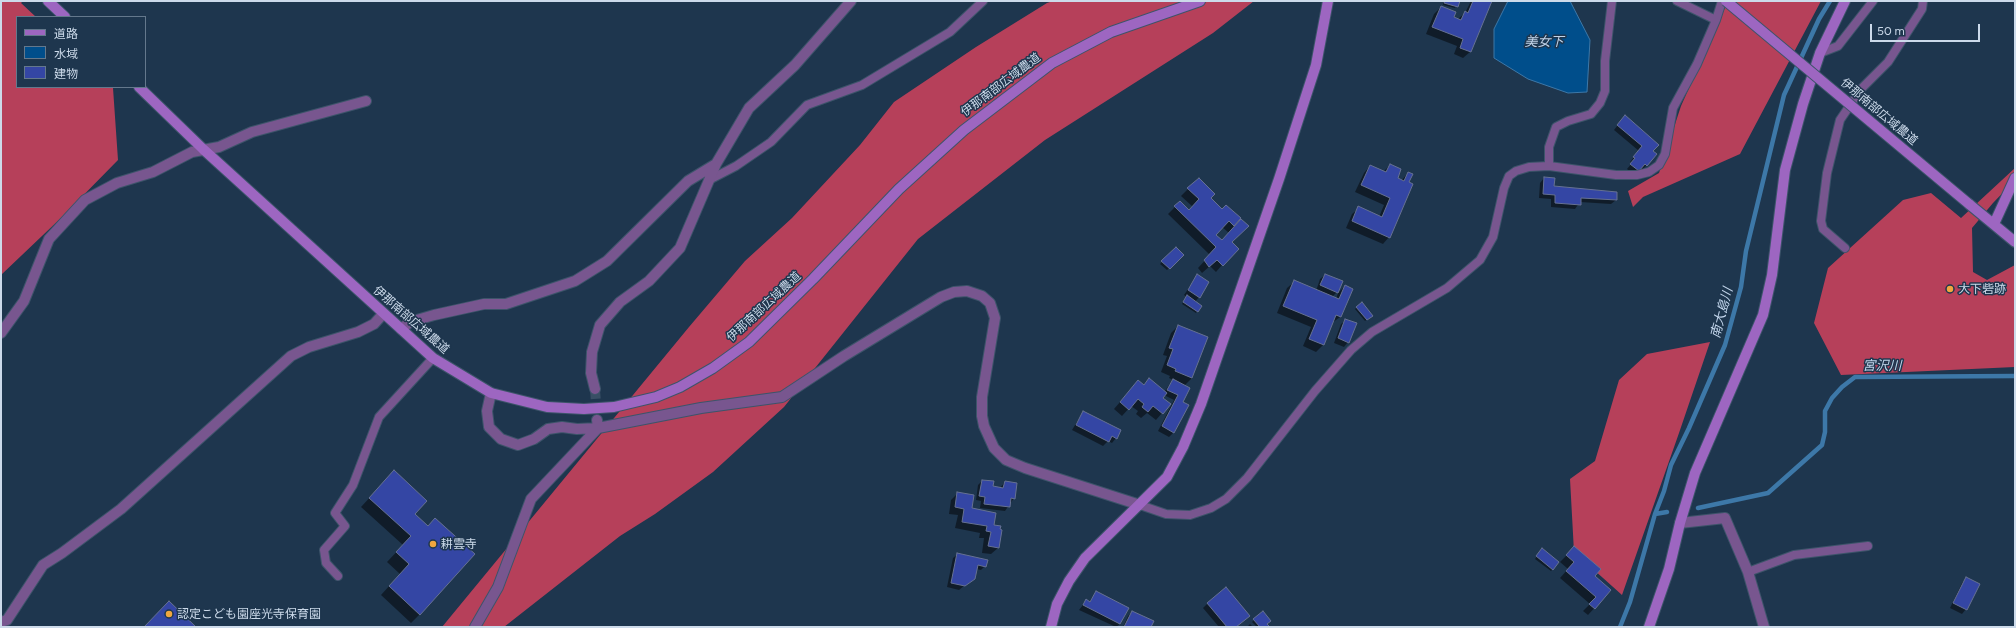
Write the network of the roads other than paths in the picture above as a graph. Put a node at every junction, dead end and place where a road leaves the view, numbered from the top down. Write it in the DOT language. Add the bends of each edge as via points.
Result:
graph roads {
  1 [pos="48,1"];
  2 [pos="851,1"];
  3 [pos="982,1"];
  4 [pos="1200,1"];
  5 [pos="1328,1"];
  6 [pos="1612,1"];
  7 [pos="1677,1"];
  8 [pos="1722,1"];
  9 [pos="1726,1"];
  10 [pos="1845,1"];
  11 [pos="1873,1"];
  12 [pos="1923,1"];
  13 [pos="64,16"];
  14 [pos="1716,20"];
  15 [pos="1820,53"];
  16 [pos="140,88"];
  17 [pos="366,101"];
  18 [pos="202,150"];
  19 [pos="716,164"];
  20 [pos="1549,166"];
  21 [pos="2015,178"];
  22 [pos="709,180"];
  23 [pos="1994,224"];
  24 [pos="2015,242"];
  25 [pos="1845,248"];
  26 [pos="384,314"];
  27 [pos="401,329"];
  28 [pos="1,332"];
  29 [pos="433,358"];
  30 [pos="595,389"];
  31 [pos="491,393"];
  32 [pos="598,424"];
  33 [pos="1140,505"];
  34 [pos="1680,523"];
  35 [pos="1868,546"];
  36 [pos="1748,572"];
  37 [pos="338,576"];
  38 [pos="7,623"];
  39 [pos="475,627"];
  40 [pos="1051,627"];
  41 [pos="1649,627"];
  42 [pos="1764,627"];
  1 -- 13 [label="street"];
  2 -- 19 [label="street" via="795,65 749,108"];
  3 -- 22 [label="lane" via="950,32 862,85 807,105 771,142 736,166"];
  4 -- 31 [label="street, 伊那南部広域農道" via="1111,32 1052,63 964,130 899,189 749,342 713,368 680,387 634,403 584,409 547,407"];
  5 -- 33 [label="street" via="1316,65 1201,404 1167,477"];
  6 -- 20 [label="lane" via="1605,61 1605,91 1591,114 1556,127 1549,147"];
  7 -- 14 [label="lane"];
  8 -- 14 [label="lane"];
  9 -- 23 [label="street, 伊那南部広域農道, bridge"];
  10 -- 15 [label="street"];
  11 -- 15 [label="lane" via="1838,46"];
  12 -- 25 [label="lane" via="1922,9 1888,62 1861,89 1840,120 1827,173 1821,221 1823,229"];
  14 -- 20 [label="lane" via="1697,64 1673,108 1666,154 1660,165 1638,175 1616,175"];
  15 -- 34 [label="street" via="1785,170 1772,275 1763,316 1705,446"];
  16 -- 18 [label="street, 伊那南部広域農道"];
  17 -- 18 [label="street" via="271,126 219,147"];
  18 -- 26 [label="street, 伊那南部広域農道"];
  18 -- 28 [label="street" via="192,152 153,172 117,183 85,200 48,239 24,301"];
  19 -- 22 [label="street"];
  19 -- 27 [label="street" via="688,181 607,260 575,281 506,304 484,304 434,315 410,322"];
  20 -- 33 [label="lane" via="1516,171 1509,176 1493,237 1480,260 1447,288 1372,332 1351,350 1315,391 1247,478 1226,499 1190,515 1166,514"];
  21 -- 23 [label="street"];
  22 -- 30 [label="street" via="680,248 649,281 620,302 600,326 592,352"];
  23 -- 24 [label="street, 伊那南部広域農道"];
  26 -- 27 [label="street, 伊那南部広域農道"];
  26 -- 38 [label="street" via="374,324 358,332 309,347 291,356 121,509 43,565"];
  27 -- 29 [label="street, 伊那南部広域農道"];
  29 -- 31 [label="street, 伊那南部広域農道"];
  29 -- 37 [label="lane" via="379,417 353,486 335,513 345,526 324,550 326,563"];
  31 -- 32 [label="street" via="487,411 489,427 501,439 518,446 548,429 562,426 577,429"];
  32 -- 33 [label="street" via="782,397 941,297 967,291 982,296 990,303 995,318 982,397 984,426 994,448 1006,460 1025,468"];
  32 -- 39 [label="street" via="531,499 498,587"];
  33 -- 40 [label="street" via="1085,558 1057,604"];
  34 -- 36 [label="street" via="1725,518"];
  34 -- 41 [label="street" via="1669,569"];
  35 -- 36 [label="lane" via="1794,555"];
  36 -- 42 [label="street"];
}
